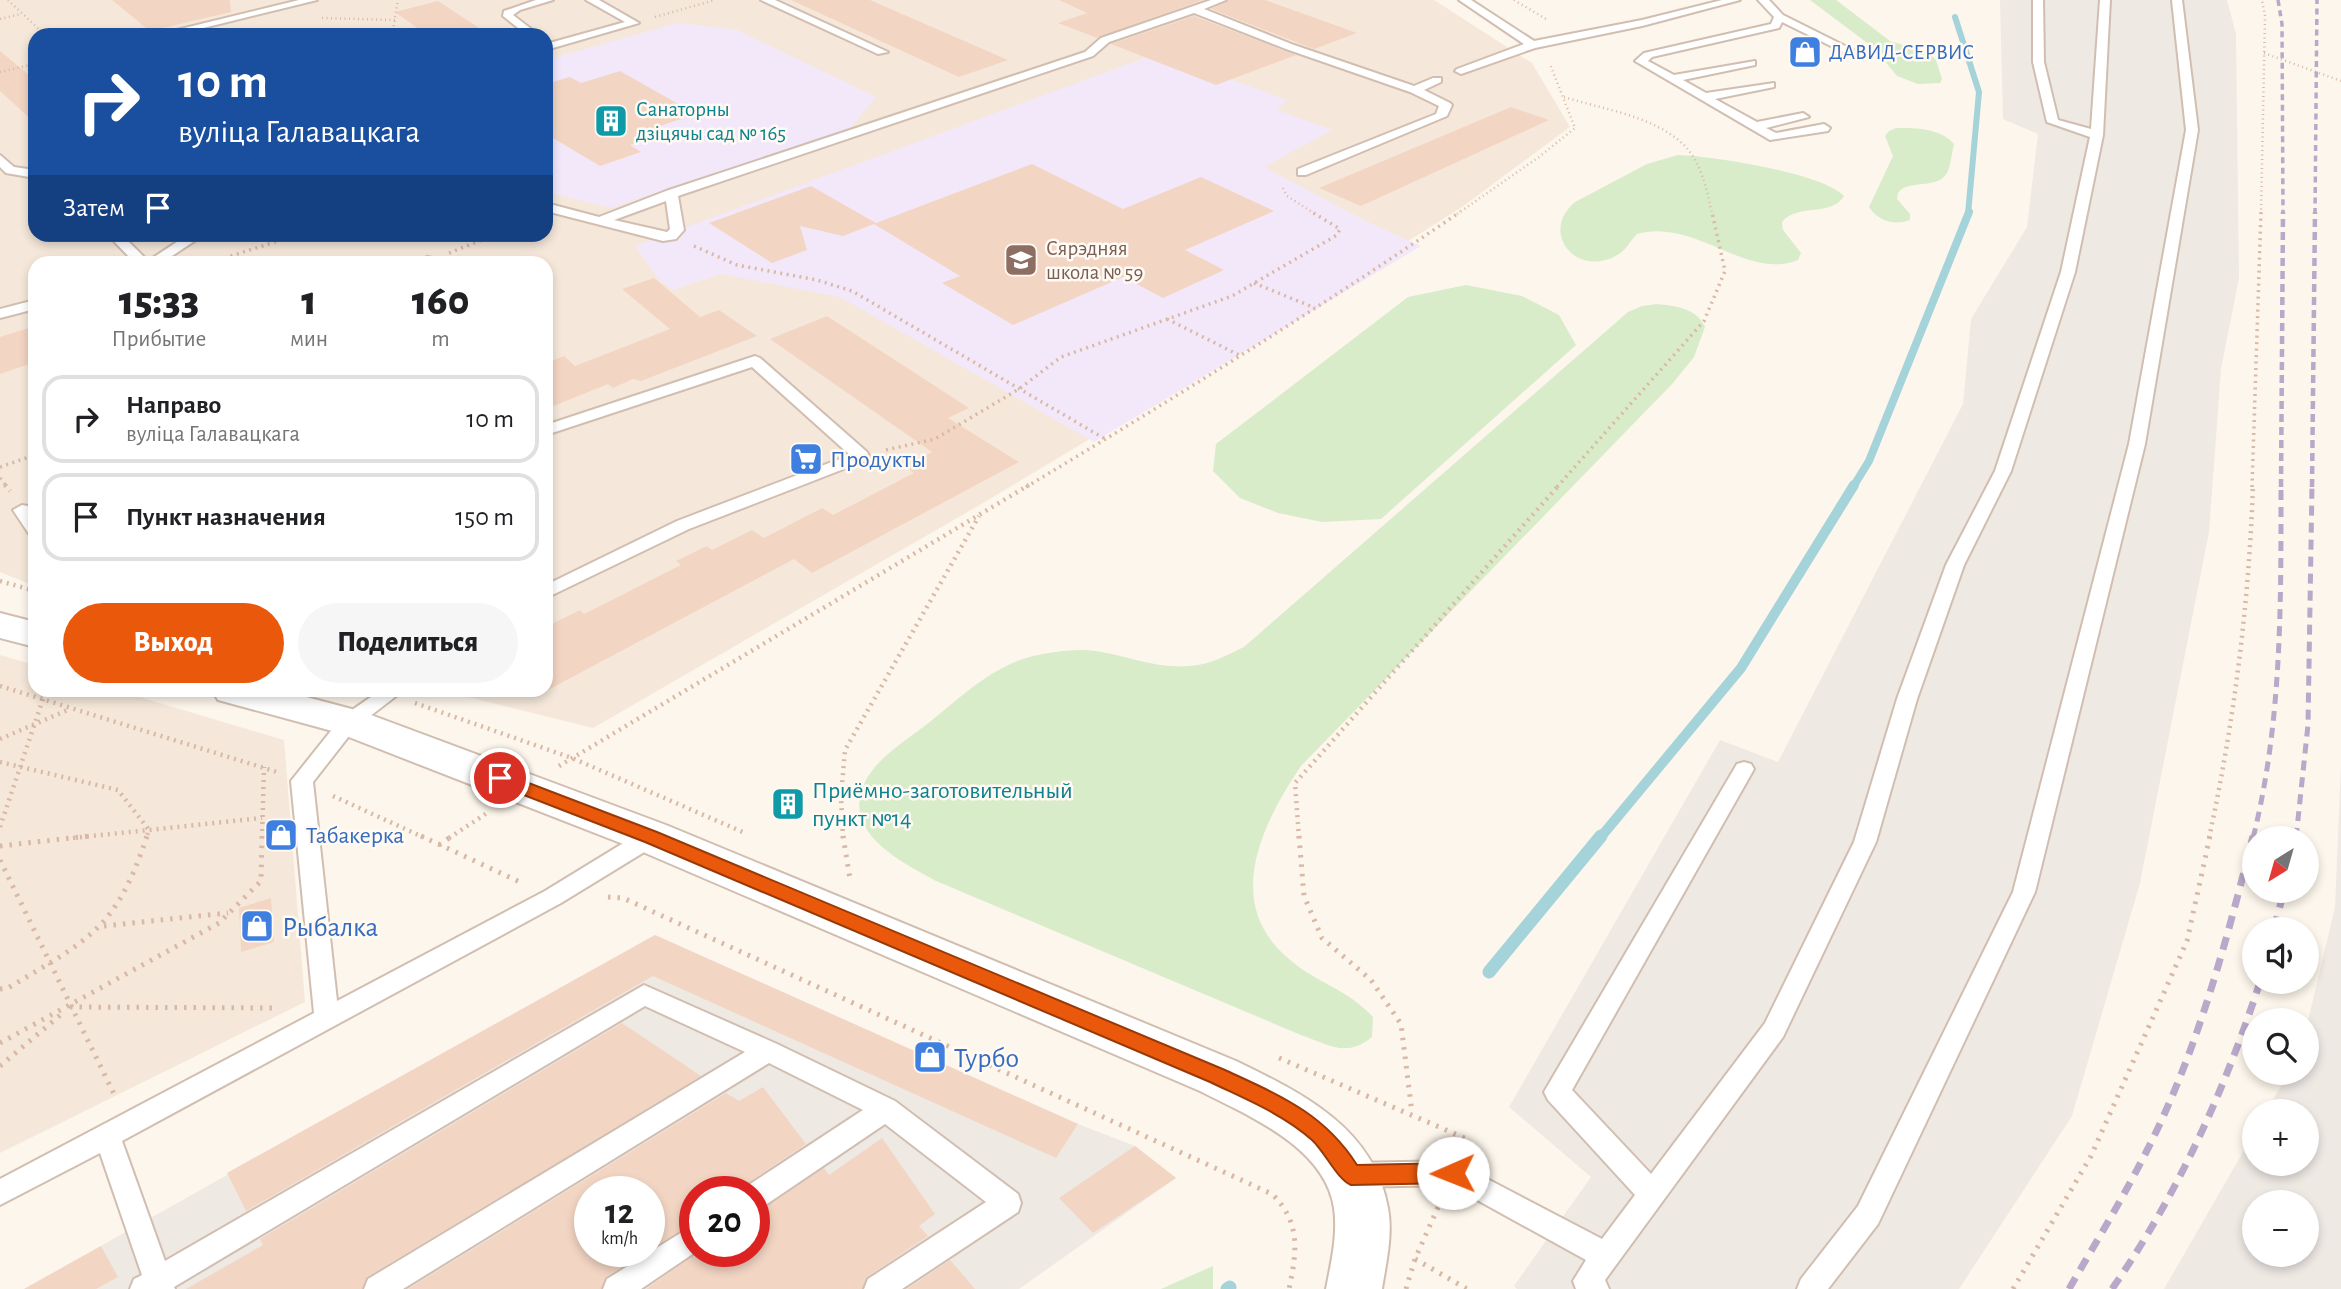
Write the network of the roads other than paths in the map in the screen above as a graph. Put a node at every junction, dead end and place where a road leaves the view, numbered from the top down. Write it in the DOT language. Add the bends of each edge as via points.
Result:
graph roads {
  1 [pos="312,0"];
  2 [pos="548,0"];
  3 [pos="591,0"];
  4 [pos="766,0"];
  5 [pos="1221,0"];
  6 [pos="1464,0"];
  7 [pos="1735,0"];
  8 [pos="1763,0"];
  9 [pos="2038,0"];
  10 [pos="2105,0"];
  11 [pos="2177,0"];
  12 [pos="1194,9"];
  13 [pos="1779,17"];
  14 [pos="191,28"];
  15 [pos="524,28"];
  16 [pos="553,44"];
  17 [pos="1532,45"];
  18 [pos="1849,51"];
  19 [pos="882,52"];
  20 [pos="1751,63"];
  21 [pos="1461,71"];
  22 [pos="1672,79"];
  23 [pos="1437,80"];
  24 [pos="1770,86"];
  25 [pos="1414,90"];
  26 [pos="1705,97"];
  27 [pos="1803,117"];
  28 [pos="1756,126"];
  29 [pos="1824,128"];
  30 [pos="2097,135"];
  31 [pos="0,159"];
  32 [pos="1302,172"];
  33 [pos="28,173"];
  34 [pos="671,194"];
  35 [pos="553,209"];
  36 [pos="602,220"];
  37 [pos="121,242"];
  38 [pos="186,242"];
  39 [pos="135,256"];
  40 [pos="164,256"];
  41 [pos="28,306"];
  42 [pos="0,314"];
  43 [pos="553,428"];
  44 [pos="23,510"];
  45 [pos="28,518"];
  46 [pos="553,589"];
  47 [pos="0,625"];
  48 [pos="28,633"];
  49 [pos="289,697"];
  50 [pos="380,697"];
  51 [pos="362,706"];
  52 [pos="1744,769"];
  53 [pos="651,837"];
  54 [pos="327,1020"];
  55 [pos="768,1051"];
  56 [pos="886,1110"];
  57 [pos="119,1131"];
  58 [pos="1351,1175"];
  59 [pos="770,1186"];
  60 [pos="0,1193"];
  61 [pos="1652,1194"];
  62 [pos="679,1248"];
  63 [pos="1606,1256"];
  64 [pos="154,1286"];
  65 [pos="378,1289"];
  66 [pos="617,1289"];
  67 [pos="878,1289"];
  68 [pos="1354,1289"];
  69 [pos="1595,1289"];
  70 [pos="1811,1289"];
  1 -- 14 [label="lane"];
  2 -- 15 [label="lane" via="508,13"];
  3 -- 16 [label="lane" via="634,23"];
  4 -- 19 [label="lane"];
  5 -- 12 [label="lane"];
  6 -- 17 [label="lane"];
  7 -- 17 [label="lane"];
  8 -- 13 [label="lane"];
  9 -- 30 [label="lane" via="2040,88 2053,122"];
  10 -- 30 [label="lane"];
  11 -- 70 [label="lane" via="2192,130 2137,444 2024,892 1868,1215"];
  12 -- 25 [label="lane"];
  12 -- 34 [label="lane" via="1105,40 1089,54"];
  13 -- 18 [label="lane"];
  13 -- 22 [label="lane" via="1775,26 1648,55 1641,61"];
  17 -- 21 [label="lane"];
  20 -- 22 [label="lane"];
  22 -- 26 [label="lane"];
  23 -- 25 [label="lane"];
  24 -- 26 [label="lane"];
  25 -- 32 [label="lane" via="1446,105 1441,116"];
  26 -- 28 [label="lane"];
  27 -- 28 [label="lane"];
  28 -- 29 [label="lane" via="1774,137"];
  30 -- 61 [label="lane" via="2068,272 2007,458 1955,565 1907,699 1865,842 1774,1030"];
  31 -- 33 [label="lane" via="10,170"];
  34 -- 36 [label="lane"];
  34 -- 36 [label="lane" via="677,230 671,236"];
  35 -- 36 [label="lane"];
  37 -- 39 [label="lane"];
  38 -- 40 [label="lane"];
  41 -- 42 [label="lane"];
  43 -- 46 [label="lane" via="755,361 860,456 683,525"];
  44 -- 45 [label="lane"];
  47 -- 48 [label="street"];
  49 -- 51 [label="street"];
  50 -- 51 [label="lane"];
  51 -- 53 [label="street" via="525,788"];
  51 -- 54 [label="lane" via="302,781"];
  52 -- 61 [label="lane" via="1558,1093"];
  53 -- 54 [label="lane" via="553,897"];
  53 -- 58 [label="street" via="1272,1102 1319,1133"];
  54 -- 57 [label="lane"];
  55 -- 56 [label="lane"];
  55 -- 64 [label="lane" via="644,995"];
  55 -- 65 [label="lane"];
  56 -- 59 [label="lane"];
  56 -- 67 [label="lane" via="1007,1203"];
  57 -- 60 [label="lane"];
  57 -- 64 [label="lane"];
  58 -- 63 [label="lane" via="1453,1173"];
  58 -- 68 [label="street" via="1362,1224"];
  61 -- 63 [label="lane"];
  62 -- 66 [label="lane"];
  63 -- 69 [label="lane" via="1587,1281"];
}
